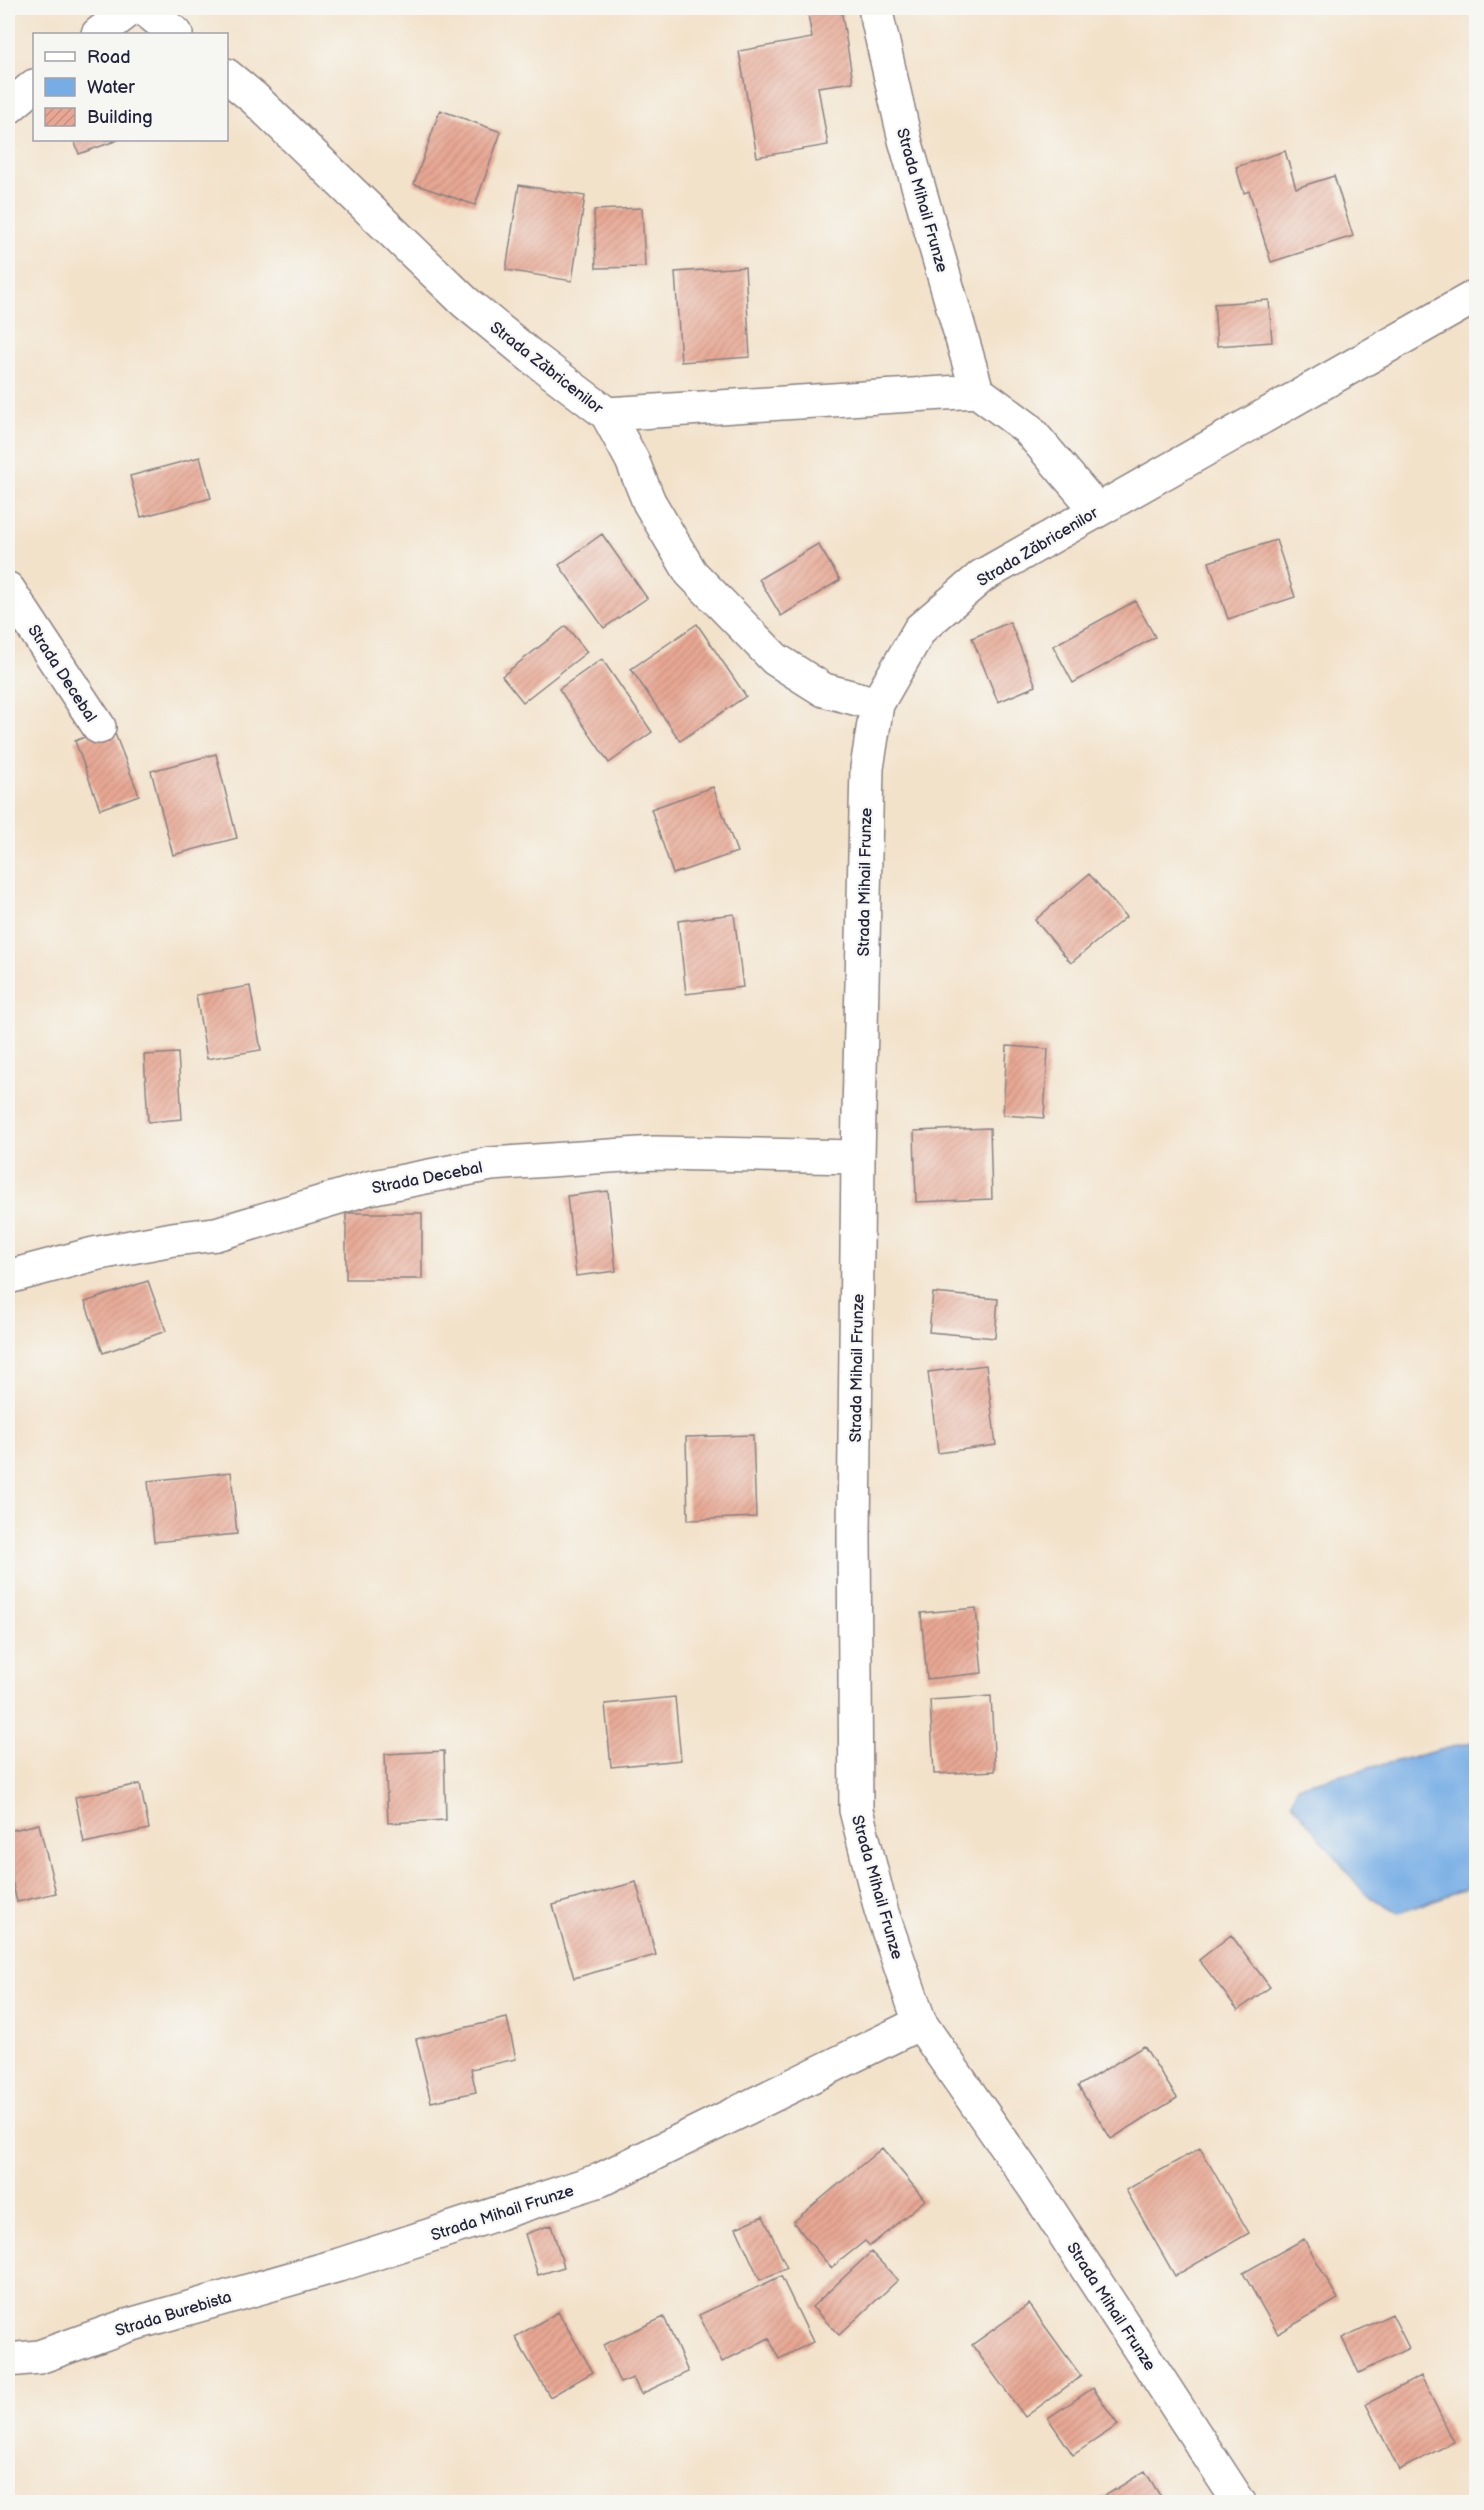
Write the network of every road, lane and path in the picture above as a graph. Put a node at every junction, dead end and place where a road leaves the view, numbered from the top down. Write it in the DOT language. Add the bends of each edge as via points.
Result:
graph roads {
  1 [pos="132,8"];
  2 [pos="143,8"];
  3 [pos="875,8"];
  4 [pos="99,33"];
  5 [pos="175,33"];
  6 [pos="228,77"];
  7 [pos="33,87"];
  8 [pos="8,108"];
  9 [pos="1476,296"];
  10 [pos="977,391"];
  11 [pos="607,414"];
  12 [pos="1097,510"];
  13 [pos="8,589"];
  14 [pos="877,704"];
  15 [pos="99,727"];
  16 [pos="858,1157"];
  17 [pos="8,1277"];
  18 [pos="920,2023"];
  19 [pos="339,2265"];
  20 [pos="8,2360"];
  21 [pos="1239,2502"];
  1 -- 4 [label="street"];
  2 -- 5 [label="street"];
  3 -- 10 [label="street, Strada Mihail Frunze" via="905,140"];
  6 -- 11 [label="street, Strada Zăbricenilor" via="465,302"];
  7 -- 8 [label="street"];
  9 -- 12 [label="street, Strada Zăbricenilor"];
  10 -- 11 [label="street"];
  10 -- 12 [label="street" via="1027,428"];
  11 -- 14 [label="street, Strada Zăbricenilor" via="649,502 691,573 775,659 824,690"];
  12 -- 14 [label="street, Strada Zăbricenilor" via="982,576 920,629"];
  13 -- 15 [label="street, Strada Decebal"];
  14 -- 16 [label="street, Strada Mihail Frunze" via="867,768"];
  16 -- 17 [label="street, Strada Decebal" via="655,1153 491,1164 369,1188 216,1234 94,1254"];
  16 -- 18 [label="street, Strada Mihail Frunze" via="856,1810 881,1910"];
  18 -- 19 [label="street, Strada Mihail Frunze" via="600,2180"];
  18 -- 21 [label="street, Strada Mihail Frunze" via="1034,2187"];
  19 -- 20 [label="street, Strada Burebista" via="126,2326 39,2357"];
}
